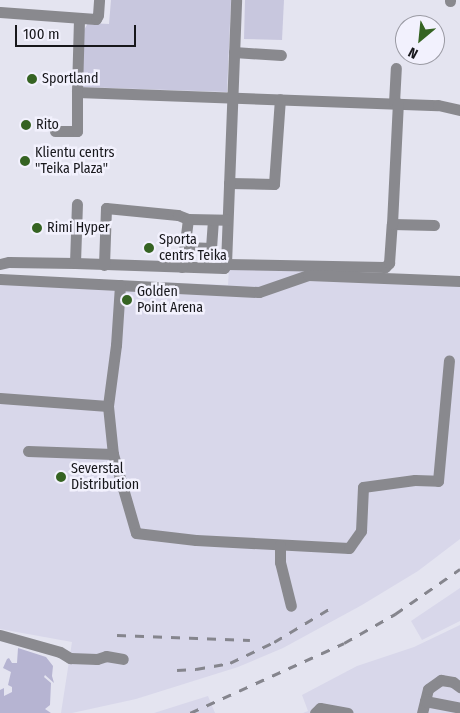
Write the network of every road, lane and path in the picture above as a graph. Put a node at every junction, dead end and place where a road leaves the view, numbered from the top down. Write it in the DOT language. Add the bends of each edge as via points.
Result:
graph roads {
  1 [pos="99,0"];
  2 [pos="236,0"];
  3 [pos="0,12"];
  4 [pos="79,18"];
  5 [pos="234,52"];
  6 [pos="281,56"];
  7 [pos="396,68"];
  8 [pos="76,92"];
  9 [pos="232,97"];
  10 [pos="280,98"];
  11 [pos="396,103"];
  12 [pos="460,110"];
  13 [pos="55,131"];
  14 [pos="229,183"];
  15 [pos="77,204"];
  16 [pos="188,219"];
  17 [pos="213,220"];
  18 [pos="228,220"];
  19 [pos="392,224"];
  20 [pos="434,225"];
  21 [pos="186,247"];
  22 [pos="75,263"];
  23 [pos="0,264"];
  24 [pos="226,264"];
  25 [pos="104,265"];
  26 [pos="182,267"];
  27 [pos="0,279"];
  28 [pos="460,281"];
  29 [pos="120,285"];
  30 [pos="448,361"];
  31 [pos="0,398"];
  32 [pos="108,406"];
  33 [pos="28,451"];
  34 [pos="113,454"];
  35 [pos="280,545"];
  36 [pos="291,606"];
  37 [pos="0,635"];
  38 [pos="123,659"];
  39 [pos="460,687"];
  40 [pos="425,700"];
  41 [pos="460,708"];
  42 [pos="314,713"];
  43 [pos="348,713"];
  44 [pos="422,713"];
  1 -- 4 [label="street" via="96,20"];
  2 -- 5 [label="street"];
  3 -- 4 [label="street"];
  4 -- 8 [label="street"];
  5 -- 6 [label="street"];
  5 -- 9 [label="street"];
  7 -- 11 [label="street"];
  8 -- 9 [label="street"];
  8 -- 13 [label="street" via="77,131"];
  9 -- 10 [label="street"];
  9 -- 14 [label="street"];
  10 -- 11 [label="street"];
  10 -- 14 [label="street" via="274,184"];
  11 -- 12 [label="street" via="438,105"];
  11 -- 19 [label="street"];
  14 -- 18 [label="street"];
  15 -- 22 [label="street"];
  16 -- 17 [label="street"];
  16 -- 21 [label="street"];
  16 -- 25 [label="street" via="178,215 106,208"];
  17 -- 18 [label="street"];
  17 -- 21 [label="street" via="211,248"];
  18 -- 24 [label="street"];
  19 -- 20 [label="street"];
  19 -- 24 [label="street" via="389,263 385,267"];
  21 -- 26 [label="street"];
  22 -- 23 [label="street"];
  22 -- 25 [label="street"];
  24 -- 26 [label="street" via="220,268"];
  25 -- 26 [label="street"];
  27 -- 29 [label="street"];
  28 -- 29 [label="street" via="308,275 259,292"];
  29 -- 32 [label="street"];
  30 -- 35 [label="street" via="438,481 415,480 363,487 361,531 349,548"];
  31 -- 32 [label="street"];
  32 -- 34 [label="street"];
  33 -- 34 [label="street"];
  34 -- 35 [label="street" via="136,533"];
  35 -- 36 [label="street" via="280,562"];
  37 -- 38 [label="street" via="60,652 70,658 106,656"];
  39 -- 40 [label="street" via="441,680 428,689"];
  40 -- 41 [label="street"];
  40 -- 44 [label="street"];
  42 -- 43 [label="street" via="320,708"];
}
